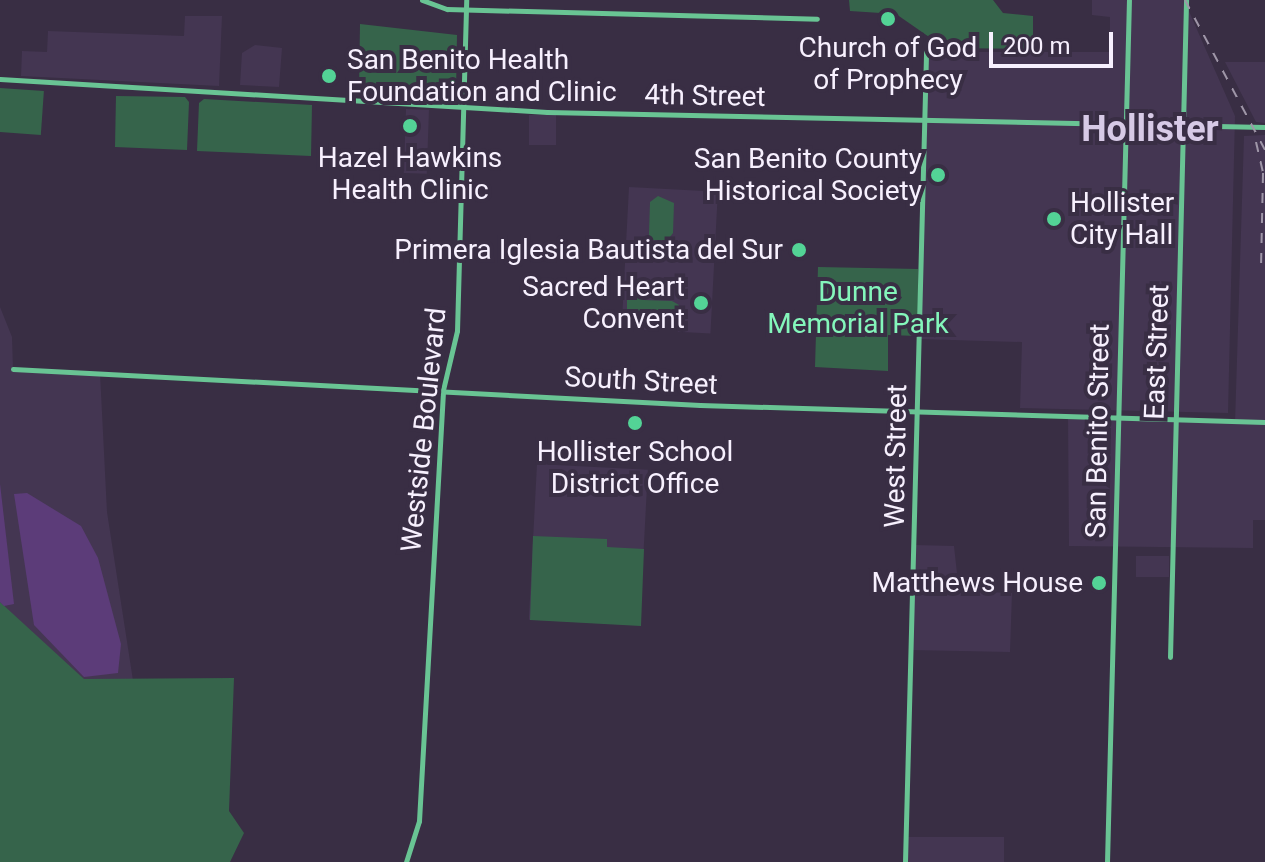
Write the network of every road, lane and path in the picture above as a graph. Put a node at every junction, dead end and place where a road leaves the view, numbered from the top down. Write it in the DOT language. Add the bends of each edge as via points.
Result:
graph roads {
  1 [pos="422,0"];
  2 [pos="466,0"];
  3 [pos="1129,0"];
  4 [pos="1186,0"];
  5 [pos="465,9"];
  6 [pos="817,19"];
  7 [pos="926,52"];
  8 [pos="0,79"];
  9 [pos="464,104"];
  10 [pos="925,121"];
  11 [pos="1125,126"];
  12 [pos="1183,126"];
  13 [pos="1265,127"];
  14 [pos="13,369"];
  15 [pos="443,390"];
  16 [pos="918,408"];
  17 [pos="1118,414"];
  18 [pos="1175,417"];
  19 [pos="1265,422"];
  20 [pos="1170,657"];
  21 [pos="406,862"];
  22 [pos="905,862"];
  23 [pos="1107,862"];
  1 -- 5 [label="street" via="439,8"];
  2 -- 5 [label="street, Westside Boulevard"];
  3 -- 11 [label="street, San Benito Street"];
  4 -- 12 [label="street, East Street"];
  5 -- 6 [label="street"];
  5 -- 9 [label="street, Westside Boulevard"];
  7 -- 10 [label="street, West Street"];
  8 -- 9 [label="street, 4th Street"];
  9 -- 10 [label="street, 4th Street" via="547,112"];
  9 -- 15 [label="street, Westside Boulevard" via="458,162 457,331"];
  10 -- 11 [label="street, 4th Street"];
  10 -- 16 [label="street, West Street"];
  11 -- 12 [label="street, 4th Street"];
  11 -- 17 [label="street, San Benito Street"];
  12 -- 13 [label="street, 4th Street"];
  12 -- 18 [label="street, East Street"];
  14 -- 15 [label="street, South Street"];
  15 -- 16 [label="street, South Street" via="911,413"];
  15 -- 21 [label="street, Westside Boulevard" via="419,821"];
  16 -- 17 [label="street, South Street"];
  16 -- 22 [label="street, West Street"];
  17 -- 18 [label="street, South Street"];
  17 -- 23 [label="street, San Benito Street"];
  18 -- 19 [label="street, South Street"];
  18 -- 20 [label="street, East Street"];
}
